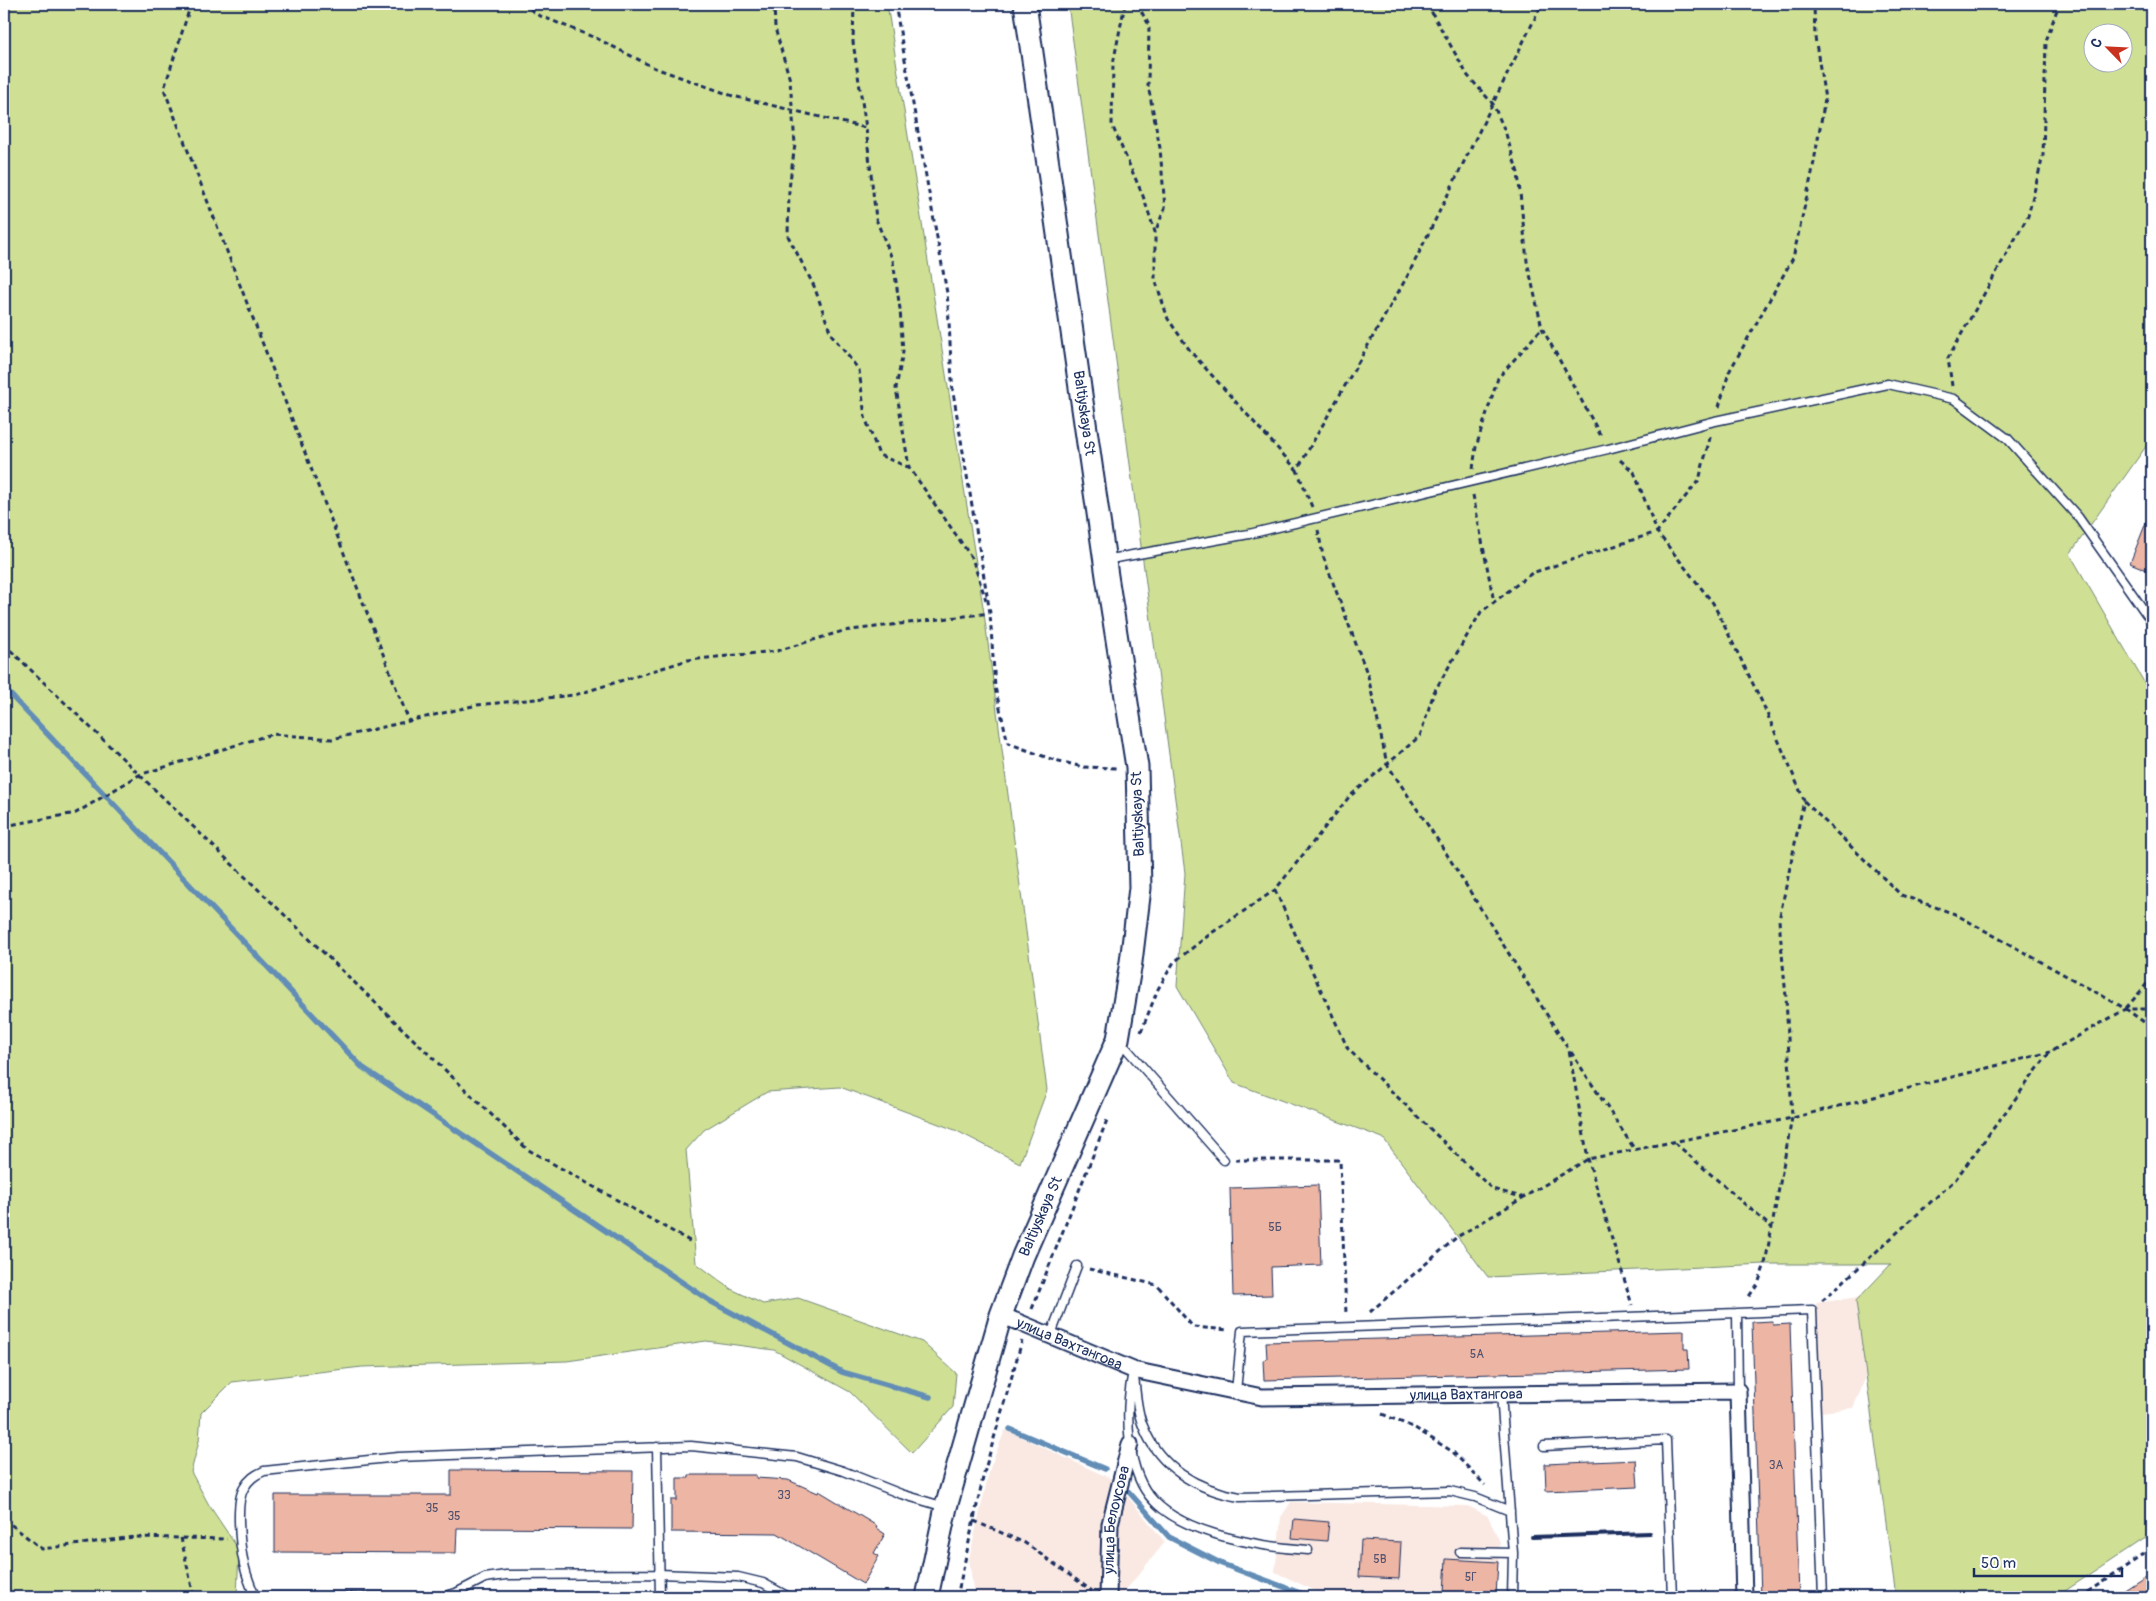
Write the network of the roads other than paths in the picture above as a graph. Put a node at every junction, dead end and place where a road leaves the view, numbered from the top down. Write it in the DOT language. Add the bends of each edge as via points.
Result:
graph roads {
  1 [pos="1025,4"];
  2 [pos="1105,560"];
  3 [pos="2152,622"];
  4 [pos="1118,1039"];
  5 [pos="1224,1160"];
  6 [pos="1077,1266"];
  7 [pos="1737,1313"];
  8 [pos="1001,1315"];
  9 [pos="1050,1337"];
  10 [pos="1133,1370"];
  11 [pos="1236,1391"];
  12 [pos="1738,1391"];
  13 [pos="1501,1394"];
  14 [pos="1130,1444"];
  15 [pos="1544,1446"];
  16 [pos="657,1447"];
  17 [pos="946,1507"];
  18 [pos="1510,1511"];
  19 [pos="1308,1550"];
  20 [pos="1460,1552"];
  21 [pos="1513,1553"];
  22 [pos="659,1574"];
  23 [pos="255,1597"];
  24 [pos="423,1597"];
  25 [pos="442,1597"];
  26 [pos="660,1597"];
  27 [pos="790,1597"];
  28 [pos="927,1597"];
  29 [pos="1108,1597"];
  30 [pos="1512,1597"];
  31 [pos="1672,1597"];
  32 [pos="1744,1597"];
  33 [pos="1822,1597"];
  1 -- 2 [label="main road, Baltiyskaya St"];
  2 -- 3 [label="lane" via="1249,534 1715,422 1888,384 1954,399 2008,439 2078,517"];
  2 -- 4 [label="main road, Baltiyskaya St" via="1137,767 1140,888"];
  4 -- 5 [label="lane"];
  4 -- 8 [label="main road, Baltiyskaya St" via="1023,1256"];
  6 -- 9 [label="lane"];
  7 -- 11 [label="lane" via="1242,1331"];
  7 -- 12 [label="lane"];
  7 -- 33 [label="lane" via="1812,1310"];
  8 -- 9 [label="street, улица Вахтангова"];
  8 -- 17 [label="main road, Baltiyskaya St"];
  9 -- 10 [label="street, улица Вахтангова"];
  10 -- 11 [label="street, улица Вахтангова"];
  10 -- 14 [label="lane" via="1128,1400"];
  10 -- 18 [label="lane" via="1142,1425 1155,1448 1192,1482 1217,1493 1240,1497 1450,1491"];
  11 -- 13 [label="street, улица Вахтангова" via="1262,1397"];
  12 -- 13 [label="street, улица Вахтангова"];
  12 -- 32 [label="street"];
  13 -- 18 [label="lane"];
  14 -- 19 [label="lane" via="1140,1481 1153,1501 1172,1516 1198,1528 1231,1537 1277,1548"];
  14 -- 29 [label="street, улица Белоусова" via="1110,1524"];
  15 -- 31 [label="lane" via="1666,1440"];
  16 -- 17 [label="lane" via="691,1446 797,1457"];
  16 -- 22 [label="lane"];
  16 -- 23 [label="lane" via="398,1458 264,1471 251,1478 239,1502 244,1564"];
  17 -- 28 [label="main road, Baltiyskaya St"];
  18 -- 21 [label="lane"];
  20 -- 21 [label="lane"];
  21 -- 30 [label="lane"];
  22 -- 25 [label="lane" via="506,1575 485,1578"];
  22 -- 26 [label="lane"];
  22 -- 27 [label="lane" via="738,1577 763,1583"];
  23 -- 24 [label="lane"];
}
